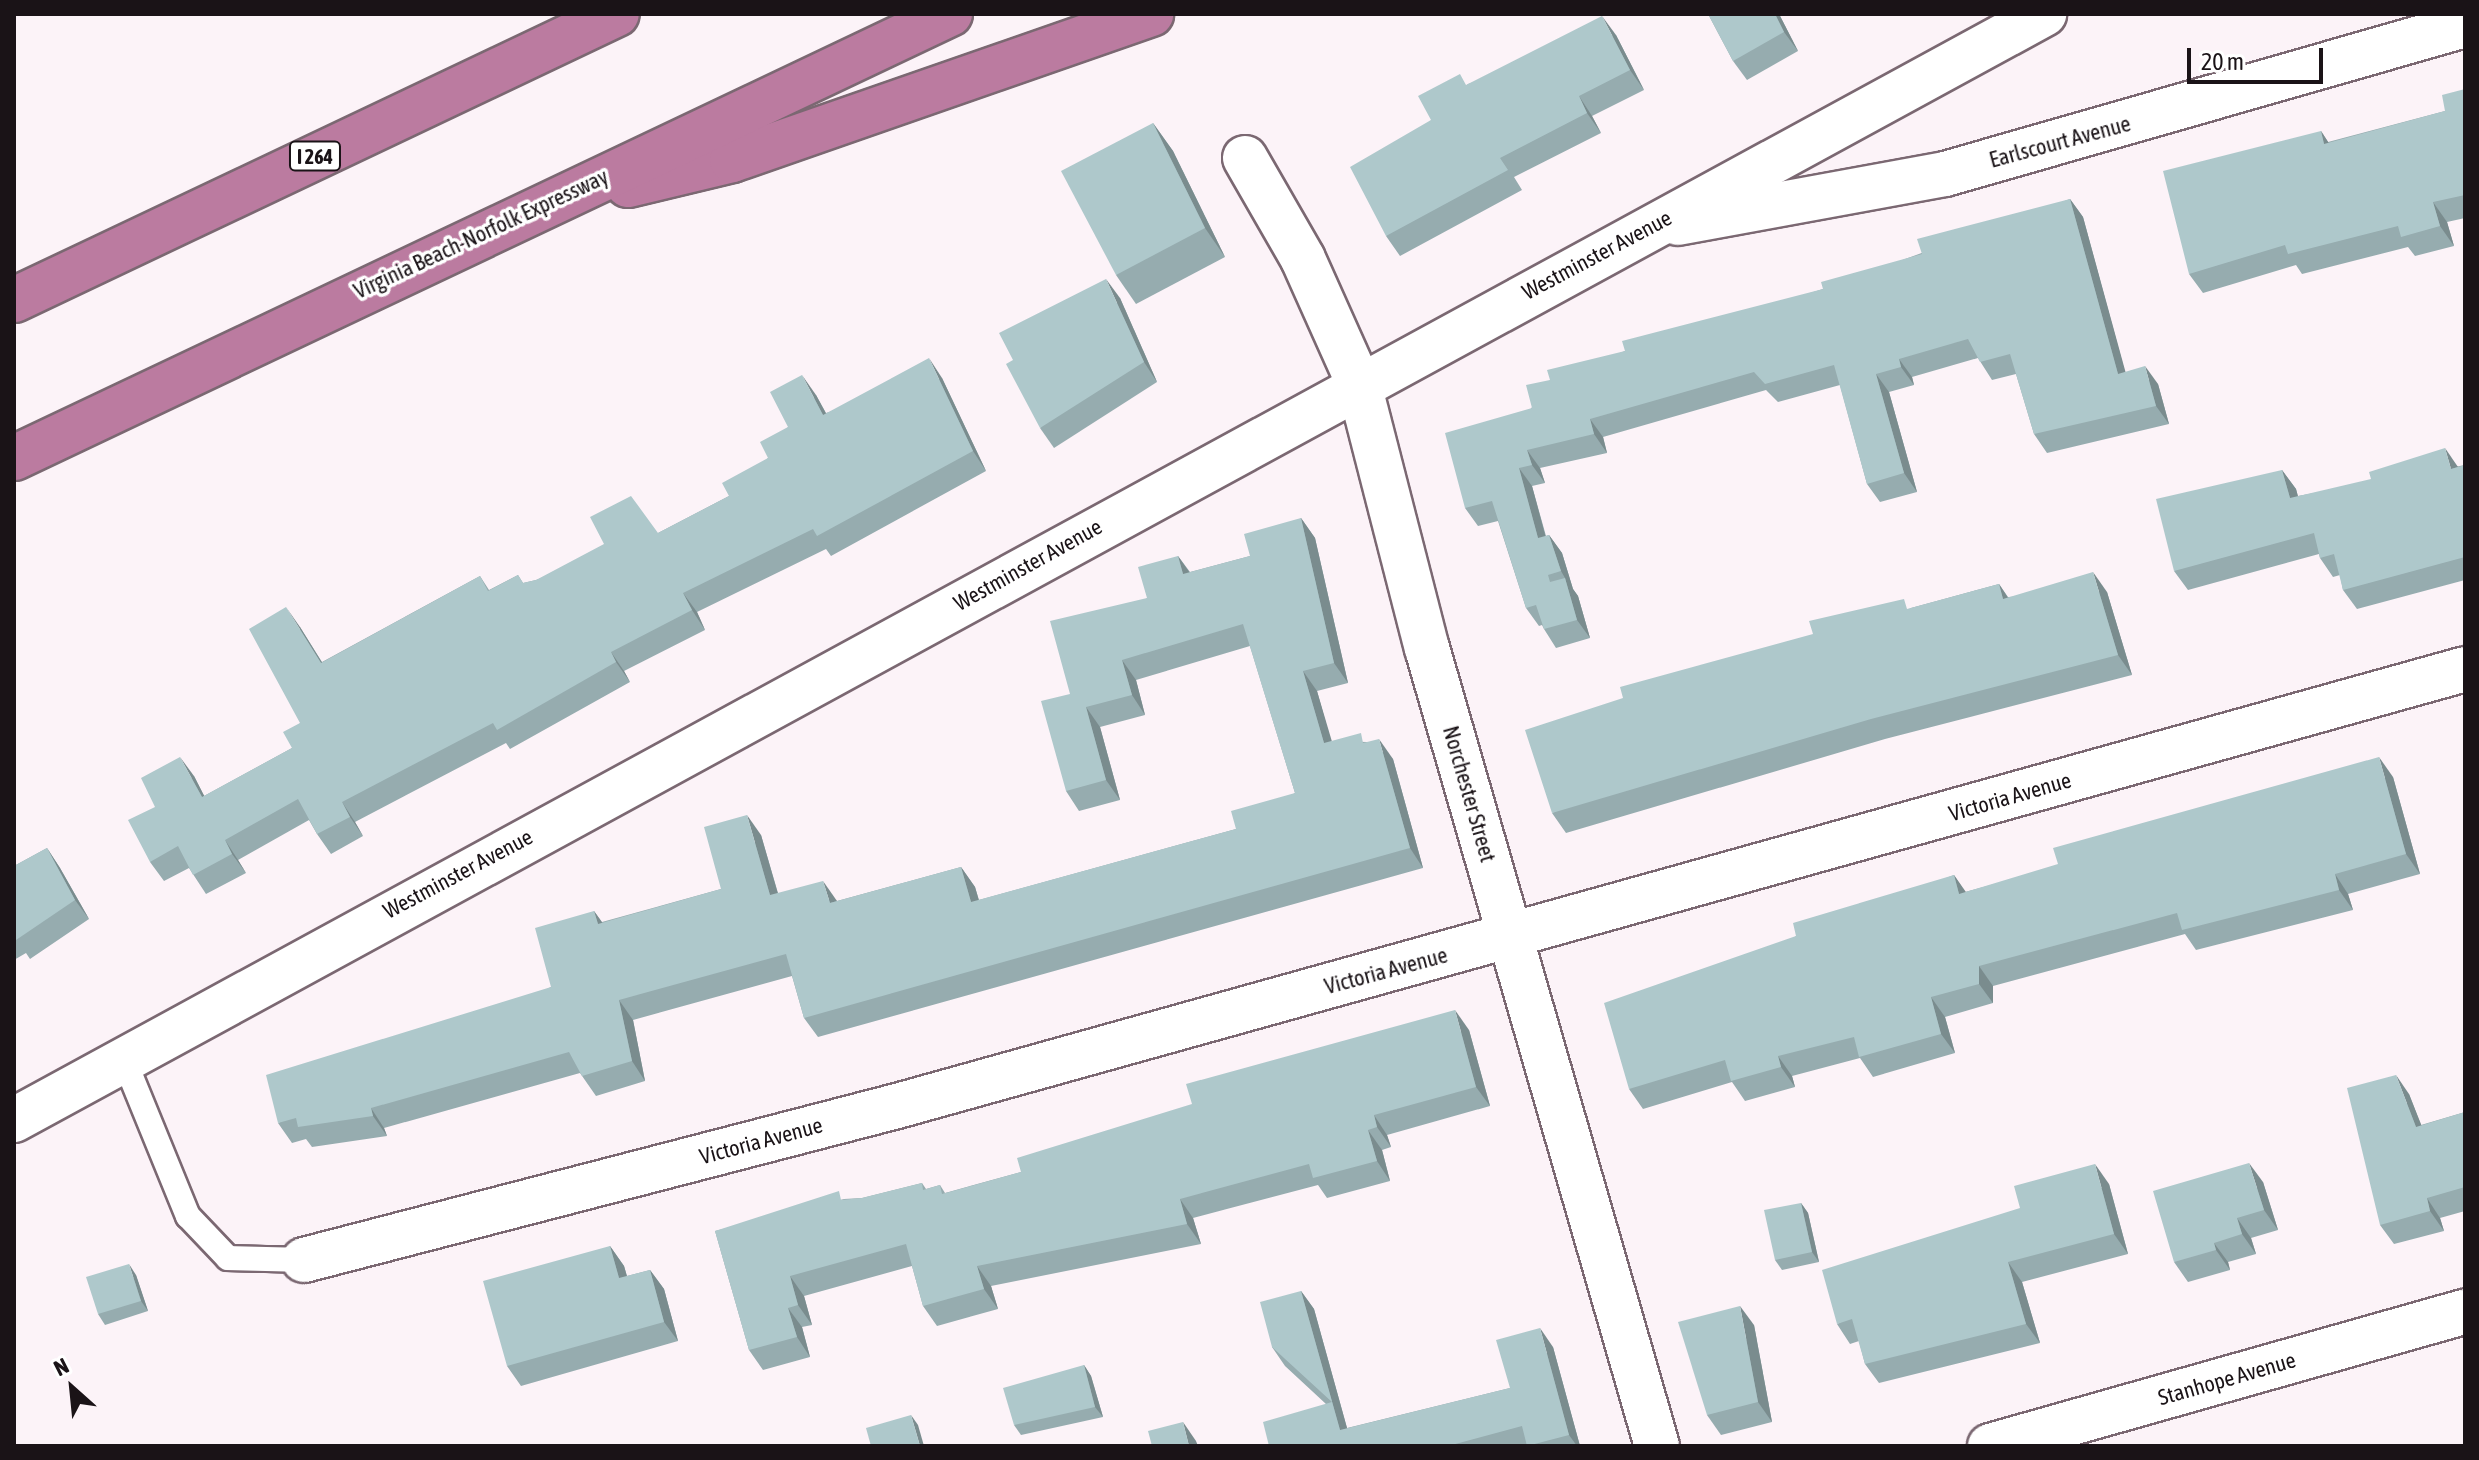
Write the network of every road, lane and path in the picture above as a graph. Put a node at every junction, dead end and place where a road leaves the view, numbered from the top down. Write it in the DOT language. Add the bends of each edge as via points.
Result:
graph roads {
  1 [pos="584,14"];
  2 [pos="617,14"];
  3 [pos="950,14"];
  4 [pos="1151,14"];
  5 [pos="2044,14"];
  6 [pos="2465,25"];
  7 [pos="489,74"];
  8 [pos="1245,158"];
  9 [pos="532,208"];
  10 [pos="1648,227"];
  11 [pos="14,300"];
  12 [pos="1359,384"];
  13 [pos="14,458"];
  14 [pos="2465,669"];
  15 [pos="1510,937"];
  16 [pos="123,1057"];
  17 [pos="14,1120"];
  18 [pos="304,1260"];
  19 [pos="2465,1312"];
  20 [pos="1657,1446"];
  21 [pos="1990,1446"];
  1 -- 7 [label="highway"];
  2 -- 7 [label="highway, I 264"];
  3 -- 9 [label="highway, Virginia Beach-Norfolk Expressway"];
  4 -- 9 [label="highway" via="732,160"];
  5 -- 10 [label="street, Westminster Avenue"];
  6 -- 10 [label="street, Earlscourt Avenue" via="1945,174"];
  7 -- 11 [label="highway, I 264"];
  8 -- 12 [label="street, Norchester Street" via="1303,259"];
  9 -- 13 [label="highway, Virginia Beach-Norfolk Expressway"];
  10 -- 12 [label="street, Westminster Avenue"];
  12 -- 15 [label="street, Norchester Street"];
  12 -- 16 [label="street, Westminster Avenue"];
  14 -- 15 [label="street, Victoria Avenue"];
  15 -- 18 [label="street, Victoria Avenue"];
  15 -- 20 [label="street, Norchester Street"];
  16 -- 17 [label="street, Westminster Avenue"];
  16 -- 18 [label="lane" via="188,1216 228,1258"];
  19 -- 21 [label="street, Stanhope Avenue"];
}
